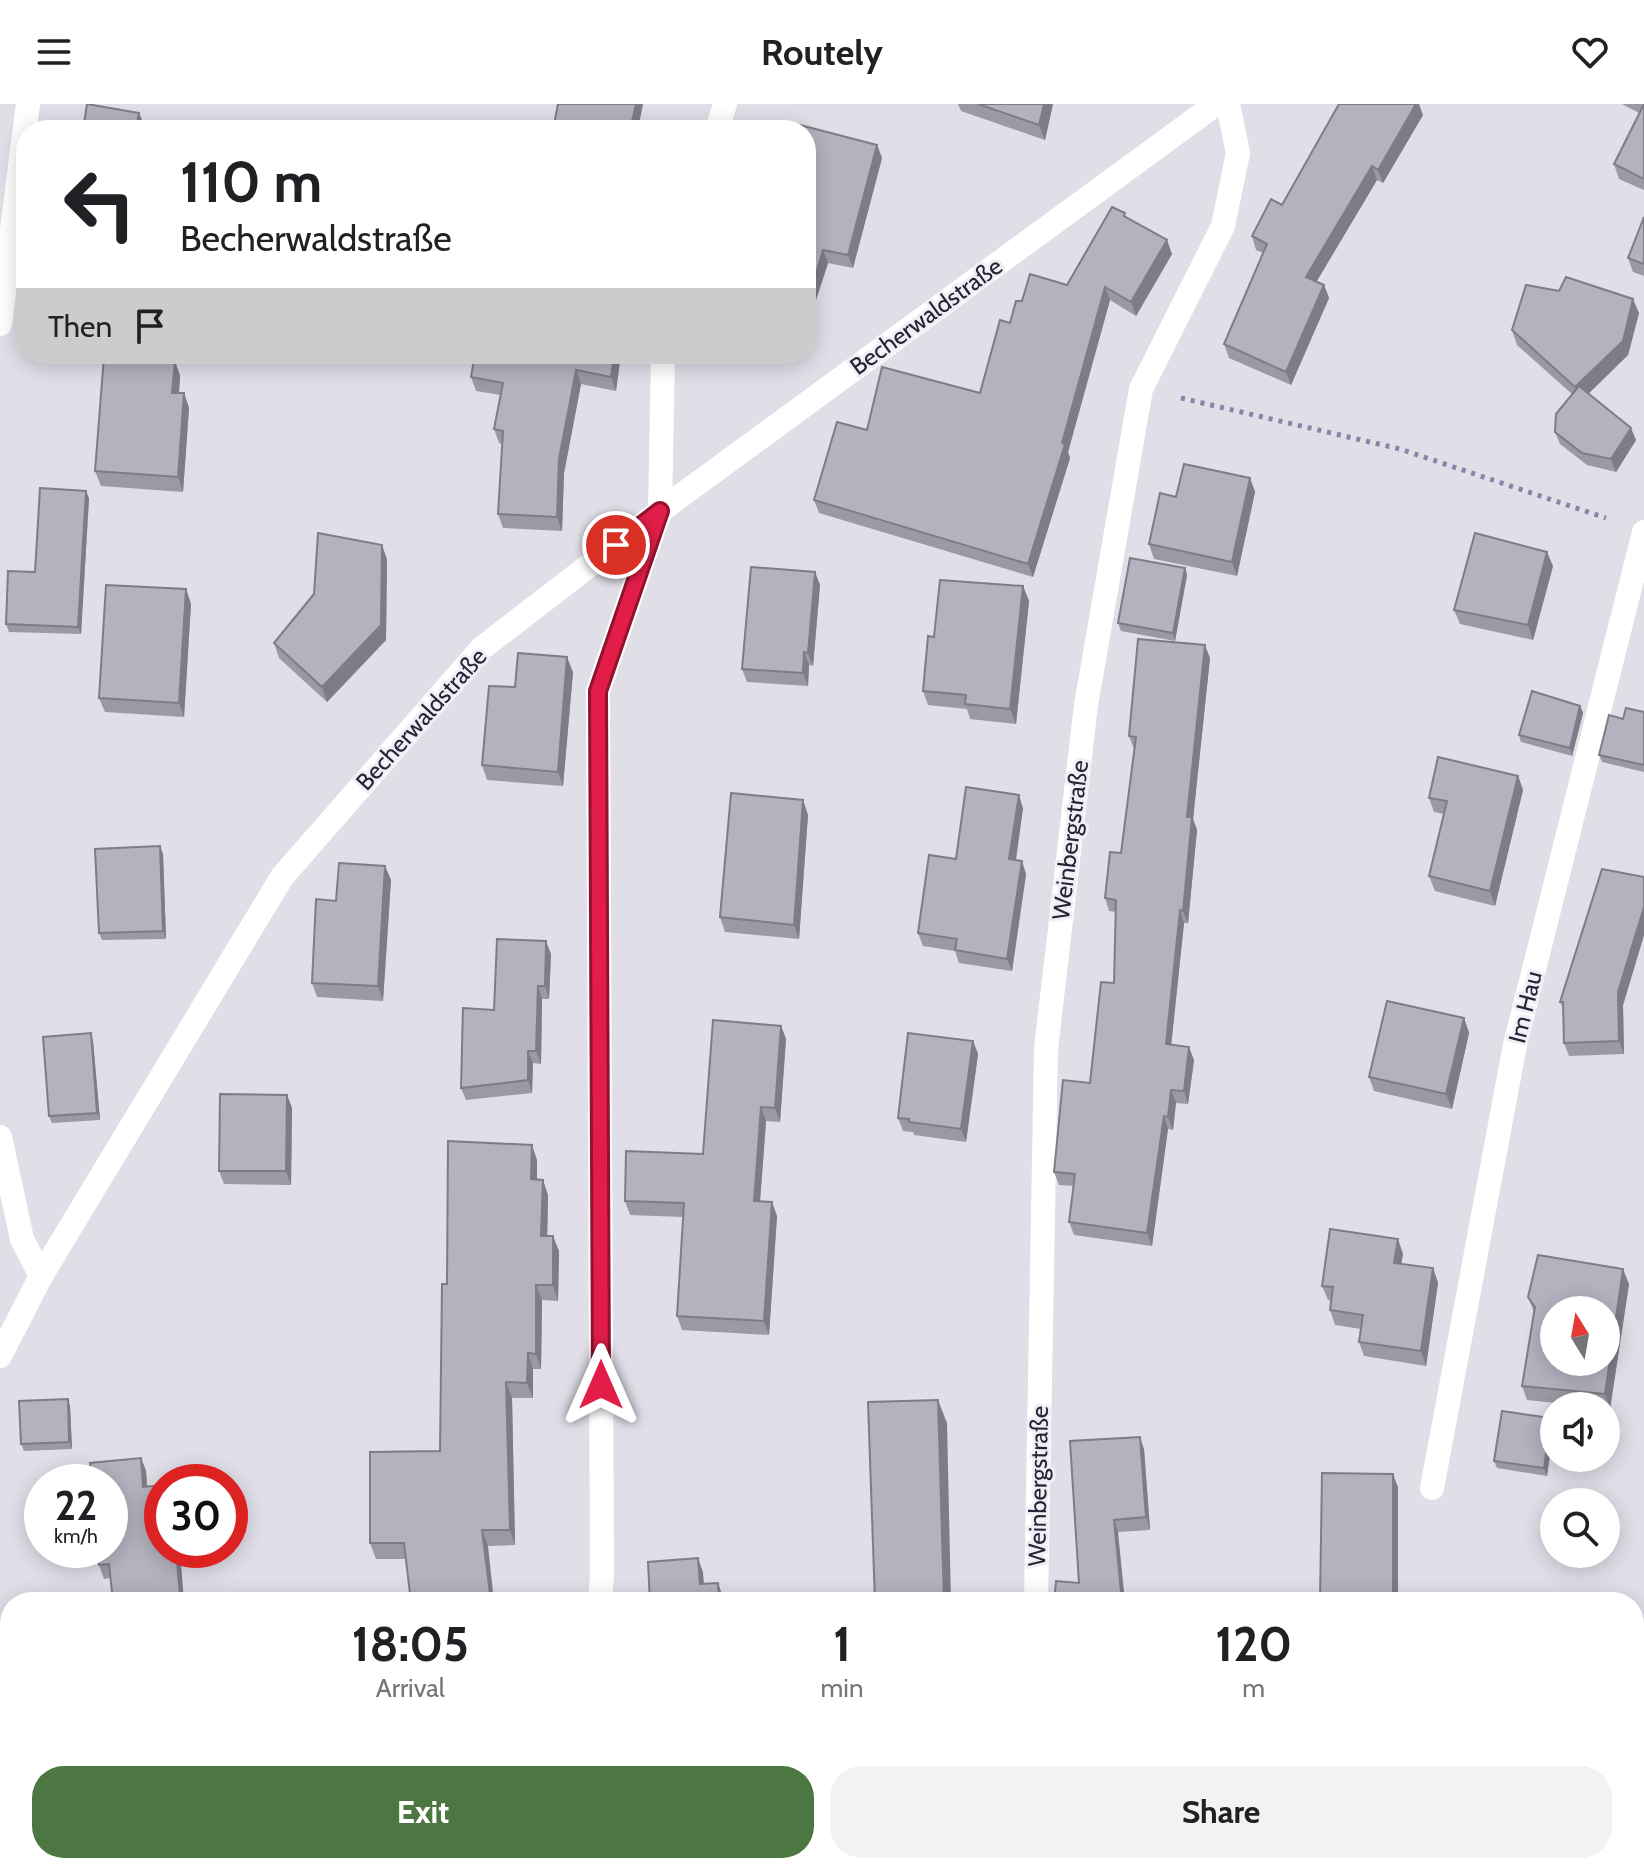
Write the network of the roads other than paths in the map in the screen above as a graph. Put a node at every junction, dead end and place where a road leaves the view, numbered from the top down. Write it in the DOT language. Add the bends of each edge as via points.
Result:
graph roads {
  1 [pos="1216,104"];
  2 [pos="1228,104"];
  3 [pos="16,198"];
  4 [pos="0,324"];
  5 [pos="663,364"];
  6 [pos="660,511"];
  7 [pos="1644,532"];
  8 [pos="0,1137"];
  9 [pos="41,1276"];
  10 [pos="0,1356"];
  11 [pos="1432,1488"];
  12 [pos="601,1592"];
  13 [pos="1036,1592"];
  1 -- 6 [label="street, Becherwaldstraße"];
  2 -- 13 [label="street, Weinbergstraße" via="1238,153 1223,226 1141,389 1086,705 1046,1049"];
  3 -- 4 [label="street"];
  5 -- 6 [label="street"];
  6 -- 9 [label="street, Becherwaldstraße" via="482,648 282,877"];
  6 -- 12 [label="street" via="598,691"];
  7 -- 11 [label="street, Im Hau" via="1515,1045"];
  8 -- 9 [label="street" via="22,1239"];
  9 -- 10 [label="street, Becherwaldstraße"];
}
